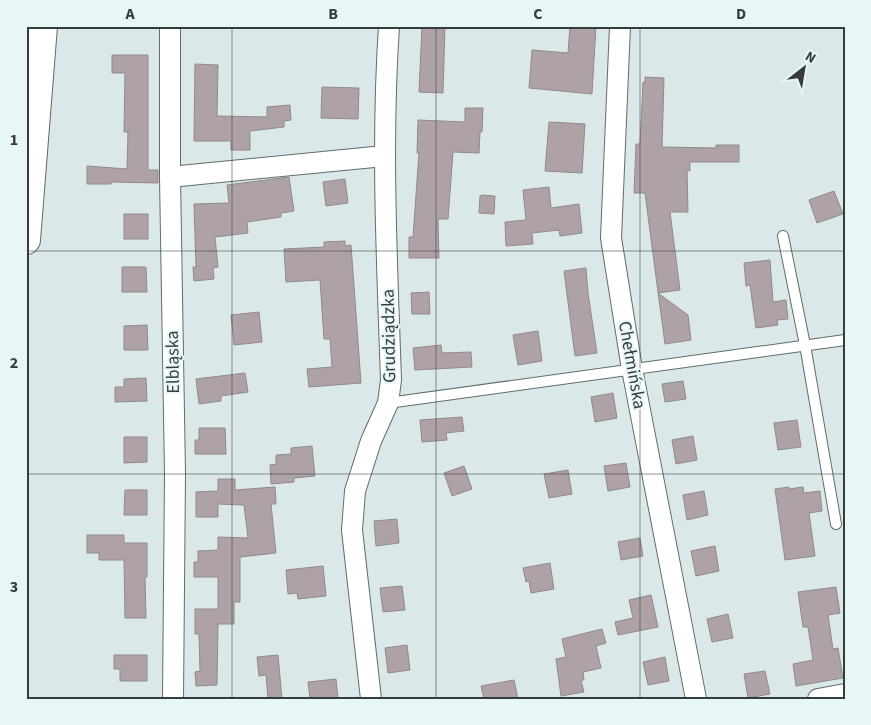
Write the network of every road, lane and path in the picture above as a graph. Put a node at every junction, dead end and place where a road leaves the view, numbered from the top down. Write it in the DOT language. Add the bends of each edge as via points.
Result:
graph roads {
  1 [pos="43,26"];
  2 [pos="170,26"];
  3 [pos="389,26"];
  4 [pos="620,26"];
  5 [pos="384,156"];
  6 [pos="170,177"];
  7 [pos="783,236"];
  8 [pos="26,240"];
  9 [pos="845,340"];
  10 [pos="805,345"];
  11 [pos="632,369"];
  12 [pos="388,403"];
  13 [pos="836,524"];
  14 [pos="845,694"];
  15 [pos="173,699"];
  16 [pos="371,699"];
  17 [pos="696,699"];
  18 [pos="818,699"];
  1 -- 8 [label="street"];
  2 -- 6 [label="street, Elbląska"];
  3 -- 5 [label="street, Grudziądzka"];
  4 -- 11 [label="street, Chełmińska" via="611,238"];
  5 -- 6 [label="street"];
  5 -- 12 [label="street, Grudziądzka" via="391,380"];
  6 -- 15 [label="street, Elbląska" via="175,474"];
  7 -- 10 [label="lane"];
  9 -- 10 [label="lane"];
  10 -- 11 [label="lane"];
  10 -- 13 [label="lane"];
  11 -- 12 [label="lane"];
  11 -- 17 [label="street, Chełmińska"];
  12 -- 16 [label="street, Grudziądzka" via="371,441 355,491 352,530"];
  14 -- 18 [label="street"];
}
